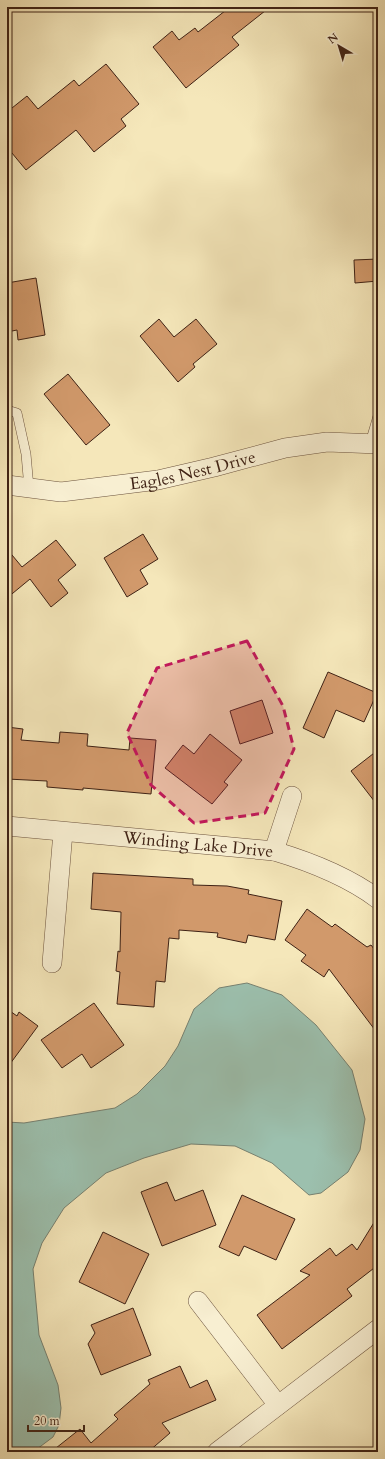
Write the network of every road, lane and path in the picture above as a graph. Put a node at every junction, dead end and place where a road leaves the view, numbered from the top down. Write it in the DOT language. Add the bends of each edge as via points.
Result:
graph roads {
  1 [pos="7,410"];
  2 [pos="378,416"];
  3 [pos="374,443"];
  4 [pos="7,485"];
  5 [pos="29,488"];
  6 [pos="292,796"];
  7 [pos="7,826"];
  8 [pos="63,832"];
  9 [pos="274,851"];
  10 [pos="378,899"];
  11 [pos="52,963"];
  12 [pos="198,1301"];
  13 [pos="378,1329"];
  14 [pos="278,1405"];
  15 [pos="217,1452"];
  1 -- 5 [label="lane" via="17,413 26,454"];
  2 -- 3 [label="lane"];
  3 -- 5 [label="street, Eagles Nest Drive" via="327,442 285,448 158,480 61,492"];
  4 -- 5 [label="street, Eagles Nest Drive"];
  6 -- 9 [label="street"];
  7 -- 8 [label="street, Winding Lake Drive"];
  8 -- 9 [label="street, Winding Lake Drive"];
  8 -- 11 [label="street"];
  9 -- 10 [label="street, Winding Lake Drive" via="326,869"];
  12 -- 14 [label="street"];
  13 -- 14 [label="street"];
  14 -- 15 [label="street"];
}
